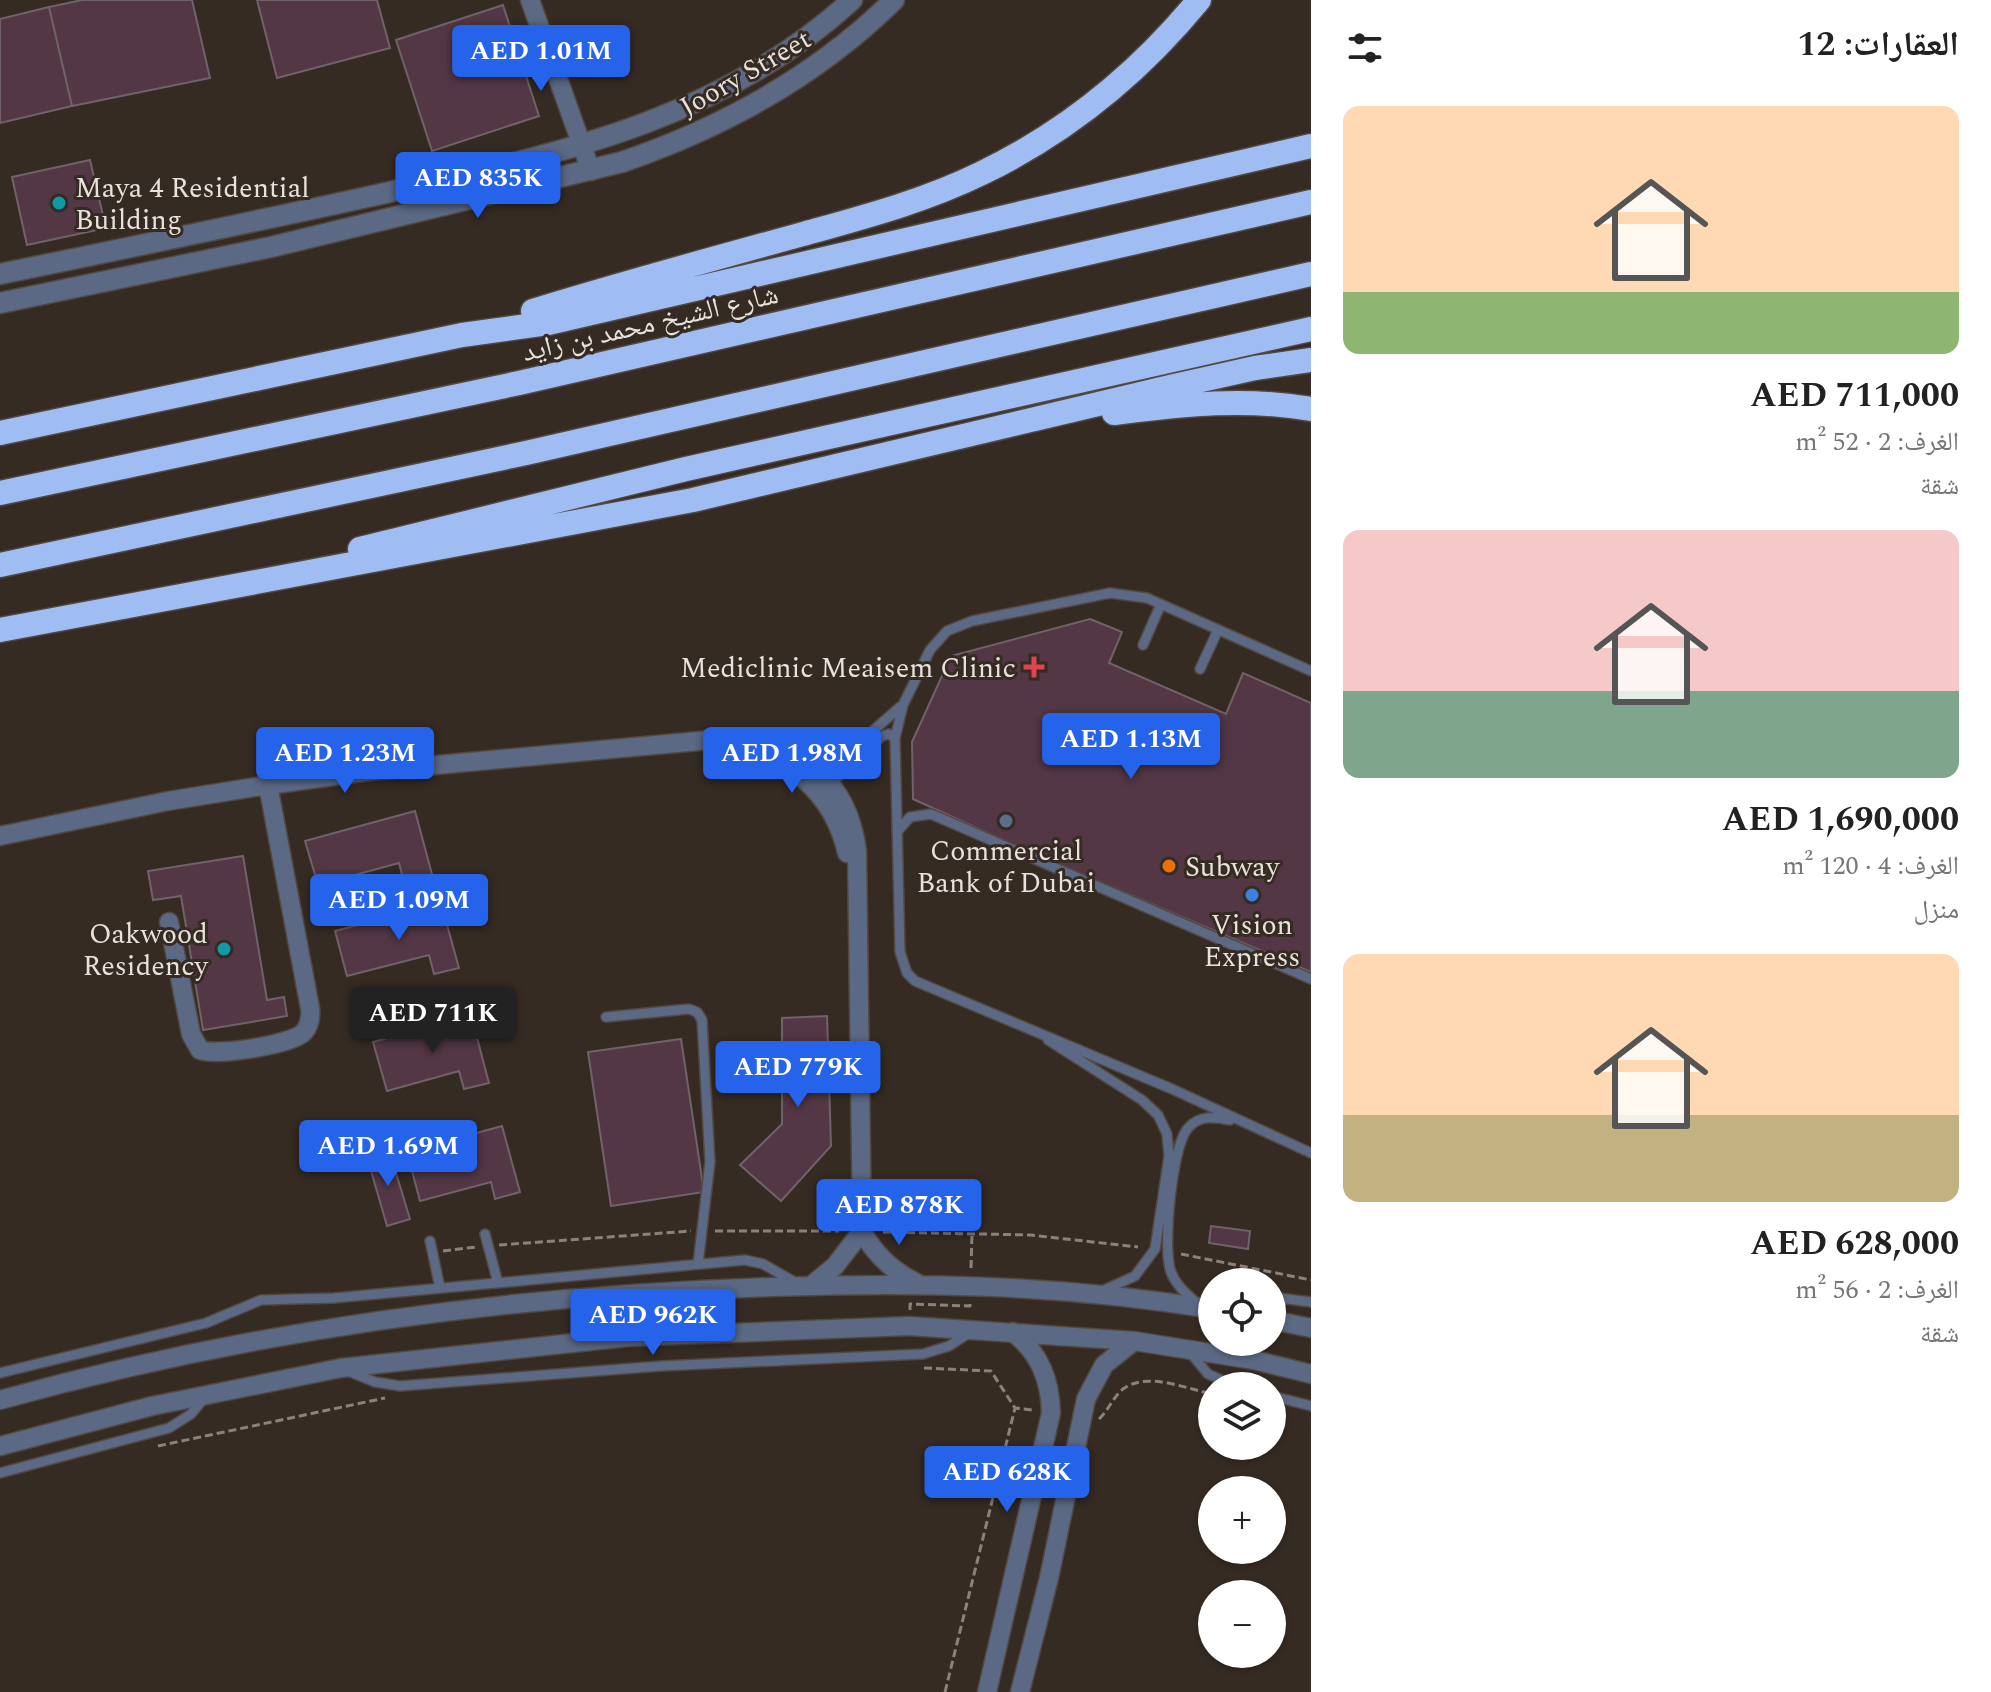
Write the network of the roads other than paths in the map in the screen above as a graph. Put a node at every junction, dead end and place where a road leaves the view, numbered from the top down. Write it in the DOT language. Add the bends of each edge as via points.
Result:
graph roads {
  1 [pos="530,0"];
  2 [pos="852,0"];
  3 [pos="894,0"];
  4 [pos="1199,0"];
  5 [pos="548,49"];
  6 [pos="520,57"];
  7 [pos="582,146"];
  8 [pos="1311,146"];
  9 [pos="591,171"];
  10 [pos="1311,202"];
  11 [pos="0,274"];
  12 [pos="1311,274"];
  13 [pos="0,303"];
  14 [pos="1311,329"];
  15 [pos="462,335"];
  16 [pos="1311,360"];
  17 [pos="1311,409"];
  18 [pos="1027,419"];
  19 [pos="0,433"];
  20 [pos="0,493"];
  21 [pos="0,565"];
  22 [pos="231,586"];
  23 [pos="1161,604"];
  24 [pos="0,630"];
  25 [pos="1218,630"];
  26 [pos="1143,645"];
  27 [pos="1200,669"];
  28 [pos="1311,671"];
  29 [pos="903,705"];
  30 [pos="895,738"];
  31 [pos="688,744"];
  32 [pos="826,777"];
  33 [pos="268,785"];
  34 [pos="896,833"];
  35 [pos="0,836"];
  36 [pos="856,891"];
  37 [pos="169,922"];
  38 [pos="1311,979"];
  39 [pos="606,1017"];
  40 [pos="1038,1034"];
  41 [pos="1248,1123"];
  42 [pos="1311,1153"];
  43 [pos="862,1231"];
  44 [pos="485,1234"];
  45 [pos="430,1241"];
  46 [pos="698,1264"];
  47 [pos="498,1283"];
  48 [pos="917,1283"];
  49 [pos="806,1286"];
  50 [pos="440,1288"];
  51 [pos="1099,1293"];
  52 [pos="1286,1299"];
  53 [pos="1198,1300"];
  54 [pos="1311,1302"];
  55 [pos="1198,1307"];
  56 [pos="1286,1323"];
  57 [pos="1311,1328"];
  58 [pos="971,1331"];
  59 [pos="1013,1332"];
  60 [pos="1134,1341"];
  61 [pos="1187,1348"];
  62 [pos="341,1368"];
  63 [pos="1206,1372"];
  64 [pos="0,1373"];
  65 [pos="1311,1374"];
  66 [pos="208,1394"];
  67 [pos="0,1400"];
  68 [pos="1286,1400"];
  69 [pos="1311,1406"];
  70 [pos="0,1446"];
  71 [pos="0,1473"];
  72 [pos="987,1692"];
  73 [pos="1020,1692"];
  1 -- 5 [label="street"];
  2 -- 7 [label="street, Joory Street" via="804,39 719,92"];
  3 -- 9 [label="street, Joory Street" via="840,48 758,103 669,146"];
  4 -- 15 [label="highway" via="1104,96 1037,143 958,184"];
  5 -- 6 [label="lane"];
  5 -- 7 [label="street"];
  7 -- 9 [label="street"];
  7 -- 11 [label="street, Joory Street" via="283,216"];
  8 -- 15 [label="highway" via="548,323"];
  9 -- 13 [label="street, Joory Street" via="271,247"];
  10 -- 20 [label="highway, شارع الشيخ محمد بن زايد" via="519,383"];
  12 -- 21 [label="highway" via="526,453"];
  14 -- 22 [label="highway" via="423,531"];
  15 -- 19 [label="highway"];
  16 -- 18 [label="highway"];
  17 -- 18 [label="highway" via="1221,401"];
  18 -- 22 [label="highway" via="693,500"];
  22 -- 24 [label="highway"];
  23 -- 25 [label="lane"];
  23 -- 26 [label="lane"];
  23 -- 29 [label="lane" via="1110,593 959,625 937,639"];
  25 -- 27 [label="lane"];
  25 -- 28 [label="lane"];
  29 -- 30 [label="lane"];
  29 -- 32 [label="lane"];
  30 -- 32 [label="lane" via="882,736"];
  30 -- 34 [label="lane"];
  31 -- 32 [label="street" via="759,740 798,754"];
  31 -- 33 [label="street" via="443,763"];
  31 -- 36 [label="street" via="756,752 801,775 837,821"];
  32 -- 36 [label="street" via="852,822"];
  33 -- 35 [label="street"];
  33 -- 37 [label="street" via="310,1008 304,1032 289,1040 218,1053 200,1050 191,1034"];
  34 -- 38 [label="lane" via="910,817 931,814"];
  34 -- 40 [label="lane" via="900,952 907,973 925,987"];
  36 -- 43 [label="street"];
  39 -- 46 [label="lane" via="689,1009 702,1020 710,1162"];
  40 -- 41 [label="lane"];
  40 -- 51 [label="lane" via="1142,1100 1158,1115 1167,1134 1169,1156 1155,1249 1135,1276"];
  41 -- 42 [label="lane"];
  41 -- 53 [label="lane" via="1208,1117 1180,1138 1167,1261 1175,1280"];
  43 -- 48 [label="street" via="890,1267"];
  43 -- 49 [label="street" via="835,1266"];
  44 -- 47 [label="lane"];
  45 -- 50 [label="lane"];
  46 -- 47 [label="lane"];
  46 -- 49 [label="lane" via="754,1262"];
  47 -- 50 [label="lane"];
  48 -- 49 [label="street"];
  48 -- 51 [label="street"];
  49 -- 67 [label="street" via="682,1290 397,1316 199,1351"];
  50 -- 64 [label="lane" via="261,1300 206,1323"];
  51 -- 55 [label="street"];
  52 -- 54 [label="lane"];
  56 -- 57 [label="street"];
  58 -- 59 [label="street"];
  58 -- 62 [label="street" via="909,1326 628,1337"];
  58 -- 62 [label="lane" via="949,1346 923,1354 661,1366 400,1386"];
  59 -- 60 [label="street"];
  59 -- 72 [label="street" via="1046,1376 1051,1413"];
  60 -- 61 [label="street"];
  60 -- 73 [label="street" via="1093,1381"];
  61 -- 63 [label="lane"];
  61 -- 65 [label="street"];
  62 -- 66 [label="street"];
  66 -- 70 [label="street"];
  66 -- 71 [label="lane" via="169,1428"];
  68 -- 69 [label="lane"];
}
